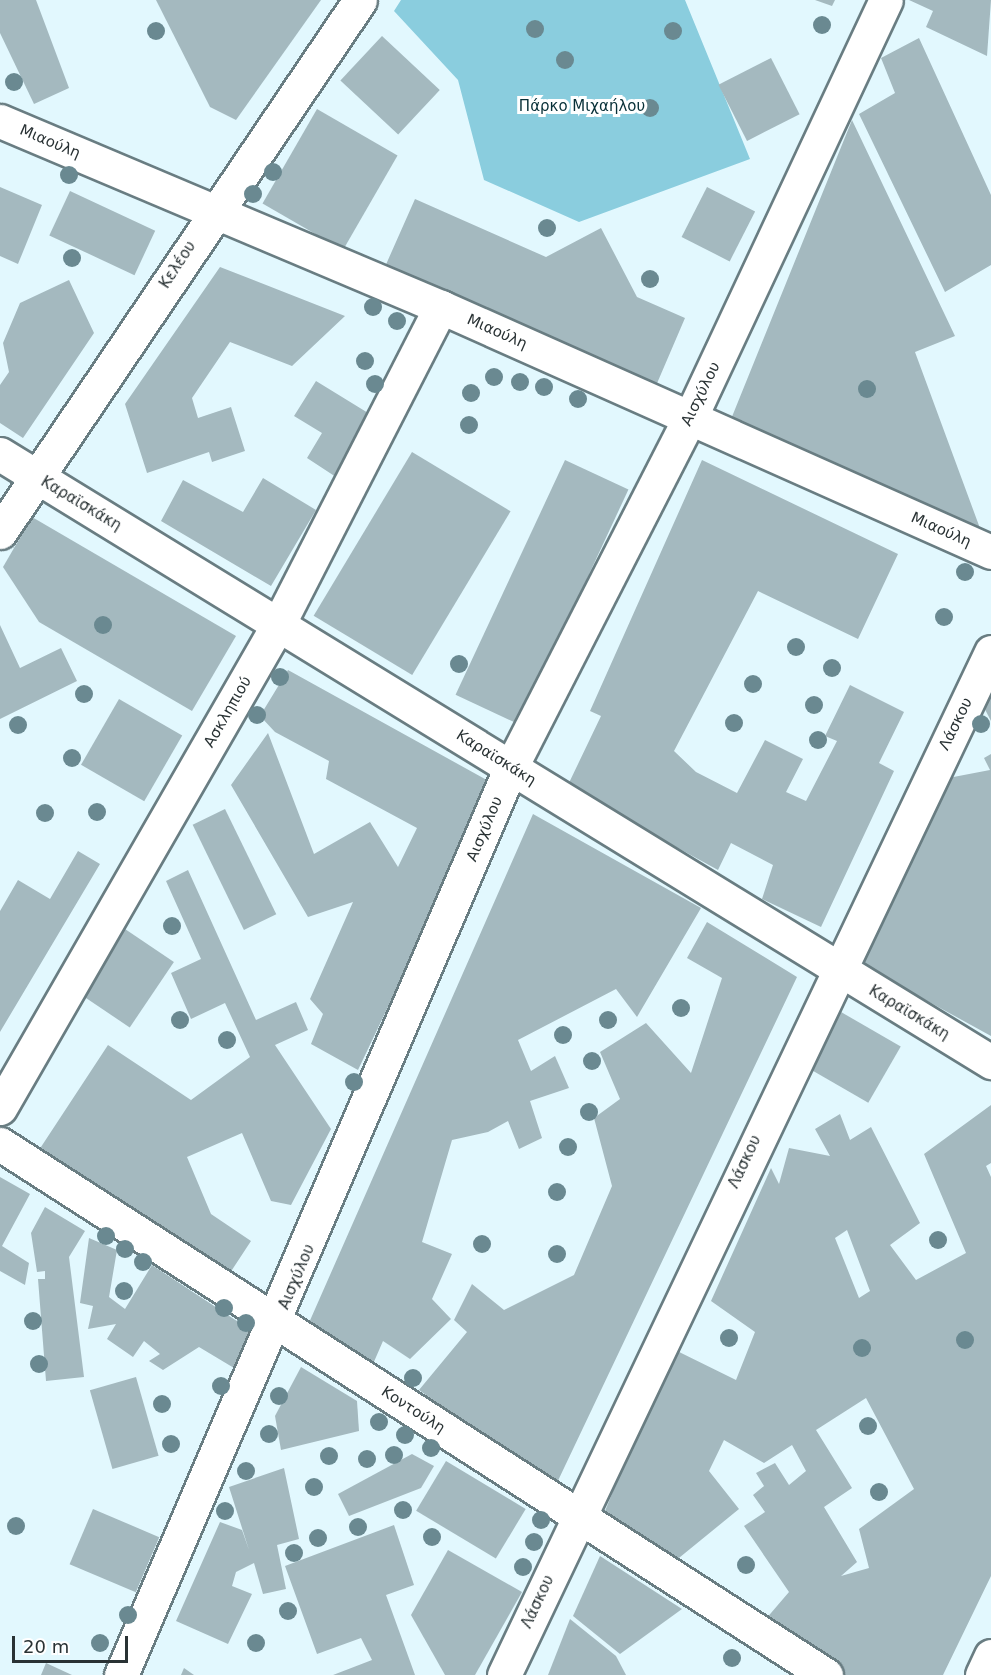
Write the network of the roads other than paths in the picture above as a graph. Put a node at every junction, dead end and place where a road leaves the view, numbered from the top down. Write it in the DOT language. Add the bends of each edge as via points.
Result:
graph roads {
  1 [pos="360,0"];
  2 [pos="886,0"];
  3 [pos="0,121"];
  4 [pos="213,211"];
  5 [pos="441,307"];
  6 [pos="691,416"];
  7 [pos="0,454"];
  8 [pos="37,478"];
  9 [pos="0,532"];
  10 [pos="991,552"];
  11 [pos="279,623"];
  12 [pos="991,652"];
  13 [pos="511,767"];
  14 [pos="837,969"];
  15 [pos="991,1062"];
  16 [pos="0,1108"];
  17 [pos="0,1144"];
  18 [pos="277,1323"];
  19 [pos="578,1517"];
  20 [pos="991,1656"];
  21 [pos="122,1675"];
  22 [pos="504,1675"];
  23 [pos="826,1675"];
  24 [pos="982,1675"];
  1 -- 4 [label="street, Κελέου"];
  2 -- 6 [label="street, Αισχύλου"];
  3 -- 4 [label="street, Μιαούλη"];
  4 -- 5 [label="street, Μιαούλη"];
  4 -- 8 [label="street, Κελέου"];
  5 -- 6 [label="street, Μιαούλη"];
  5 -- 11 [label="street, Ασκληπιού"];
  6 -- 10 [label="street, Μιαούλη"];
  6 -- 13 [label="street, Αισχύλου"];
  7 -- 8 [label="street, Καραϊσκάκη"];
  8 -- 9 [label="street, Κελέου"];
  8 -- 11 [label="street, Καραϊσκάκη"];
  11 -- 13 [label="street, Καραϊσκάκη"];
  11 -- 16 [label="street, Ασκληπιού"];
  12 -- 14 [label="street, Λάσκου"];
  13 -- 14 [label="street, Καραϊσκάκη"];
  13 -- 18 [label="street, Αισχύλου"];
  14 -- 15 [label="street, Καραϊσκάκη"];
  14 -- 19 [label="street, Λάσκου"];
  17 -- 18 [label="street, Κοντούλη"];
  18 -- 19 [label="street, Κοντούλη"];
  18 -- 21 [label="street, Αισχύλου"];
  19 -- 22 [label="street, Λάσκου"];
  19 -- 23 [label="street, Κοντούλη"];
  20 -- 24 [label="street"];
}
